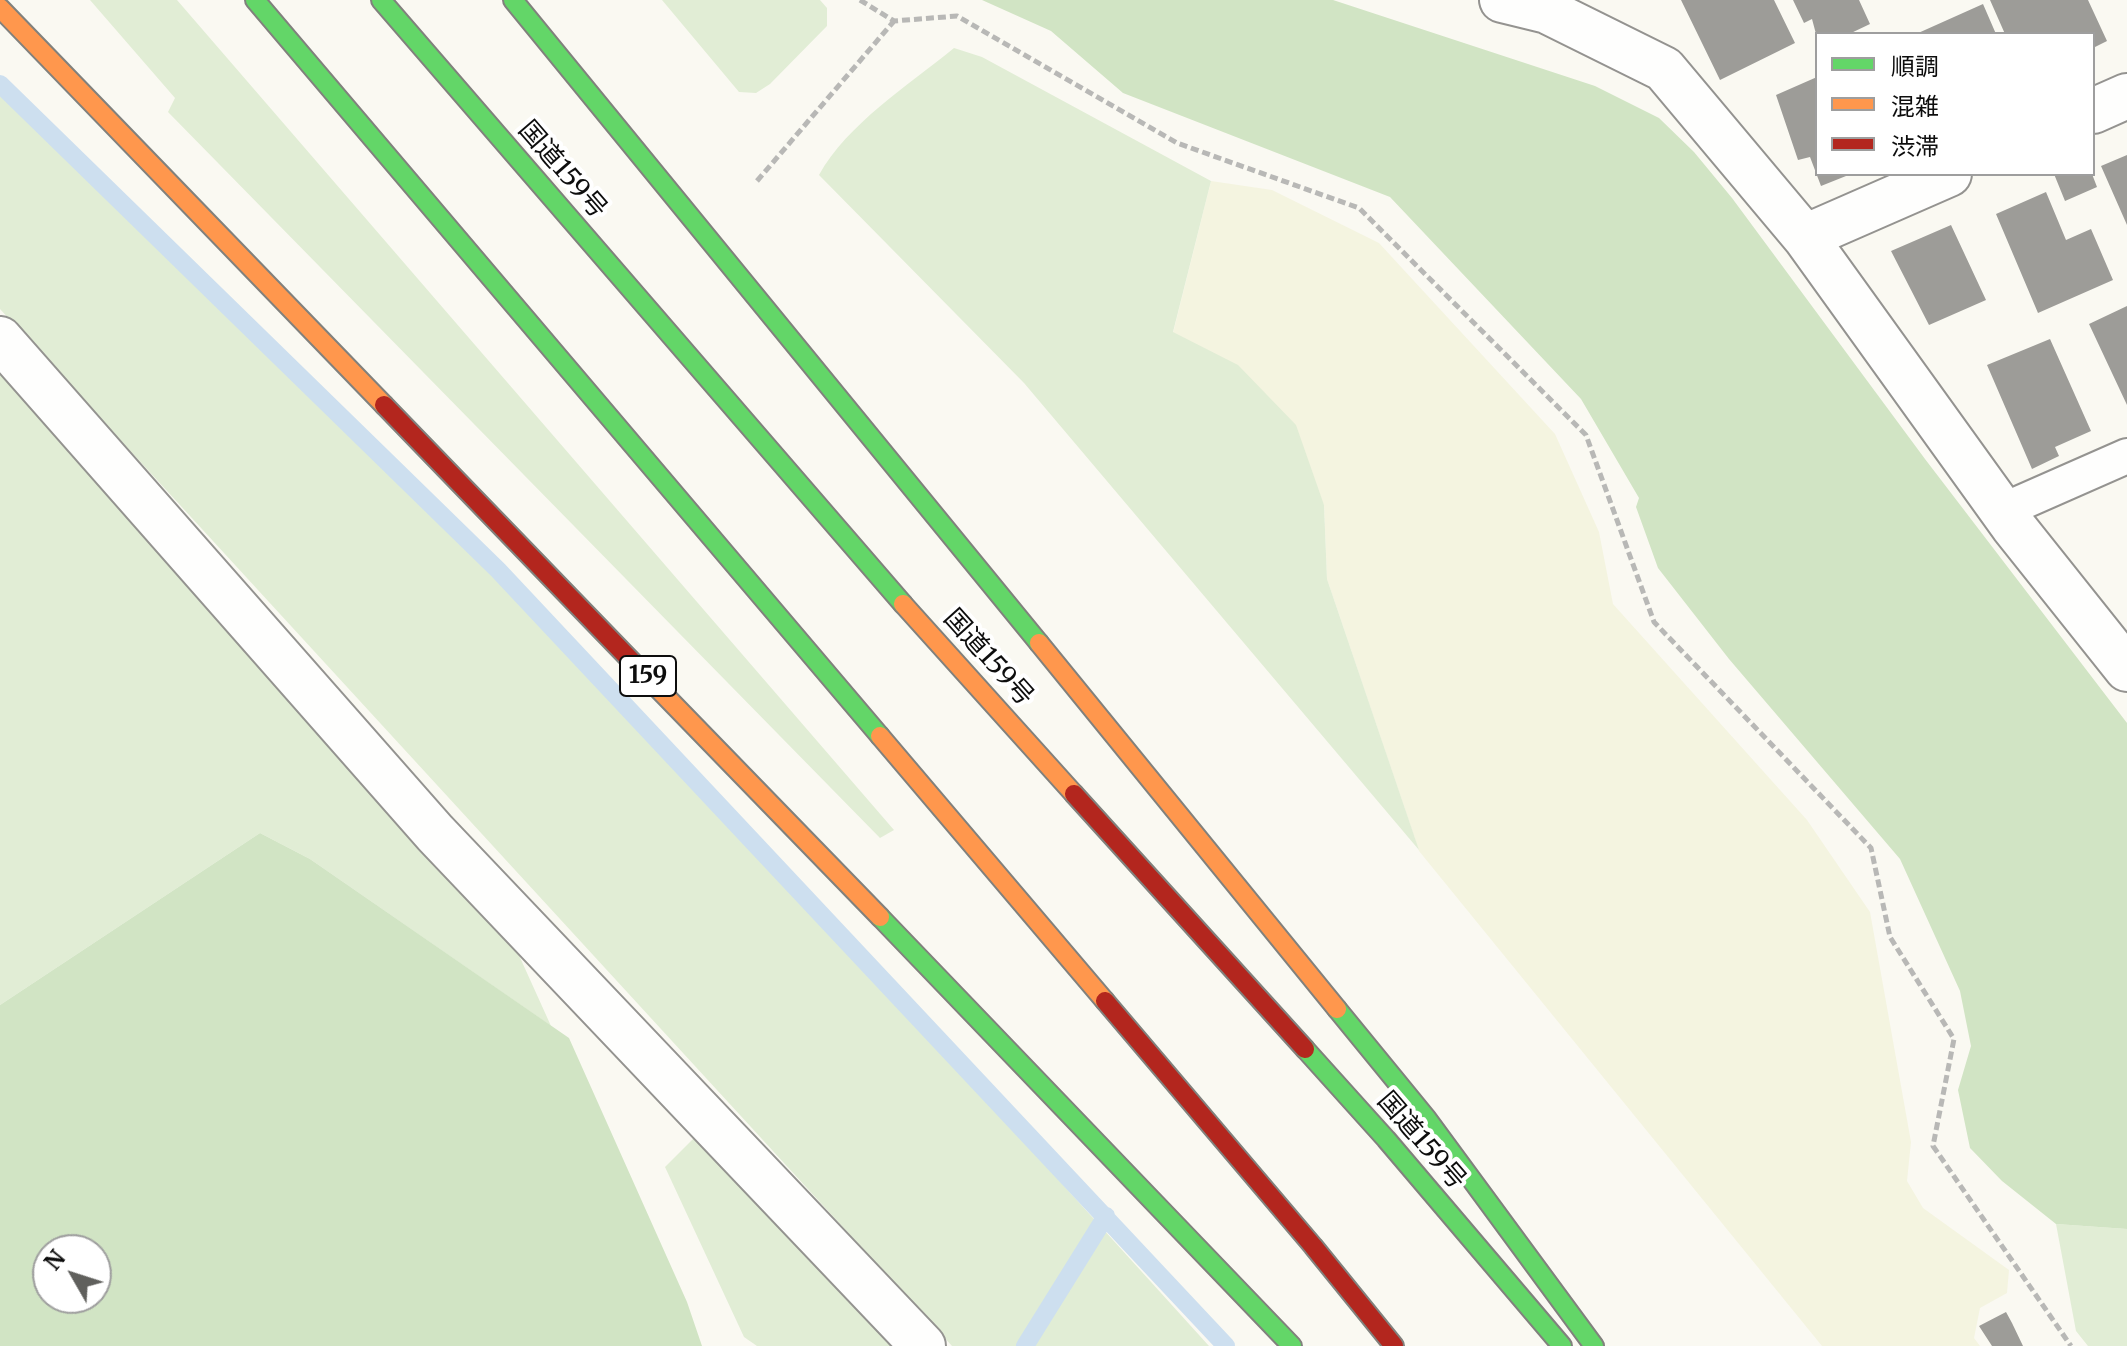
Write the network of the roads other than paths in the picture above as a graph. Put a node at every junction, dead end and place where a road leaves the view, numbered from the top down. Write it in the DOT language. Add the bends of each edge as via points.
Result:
graph roads {
  1 [pos="255,0"];
  2 [pos="381,0"];
  3 [pos="513,0"];
  4 [pos="1502,0"];
  5 [pos="1551,6"];
  6 [pos="0,8"];
  7 [pos="2127,96"];
  8 [pos="2095,110"];
  9 [pos="1944,176"];
  10 [pos="1805,237"];
  11 [pos="0,339"];
  12 [pos="2127,456"];
  13 [pos="2002,511"];
  14 [pos="2127,669"];
  15 [pos="923,1346"];
  16 [pos="1292,1346"];
  17 [pos="1394,1346"];
  18 [pos="1562,1346"];
  19 [pos="1594,1346"];
  1 -- 17 [label="highway"];
  2 -- 18 [label="highway, 国道159号" via="870,567 1386,1139"];
  3 -- 19 [label="highway" via="1427,1119"];
  4 -- 5 [label="street"];
  5 -- 10 [label="street" via="1664,69"];
  6 -- 16 [label="highway, 159"];
  7 -- 8 [label="street"];
  9 -- 10 [label="street"];
  10 -- 13 [label="street"];
  11 -- 15 [label="street" via="435,833"];
  12 -- 13 [label="lane"];
  13 -- 14 [label="street"];
}
